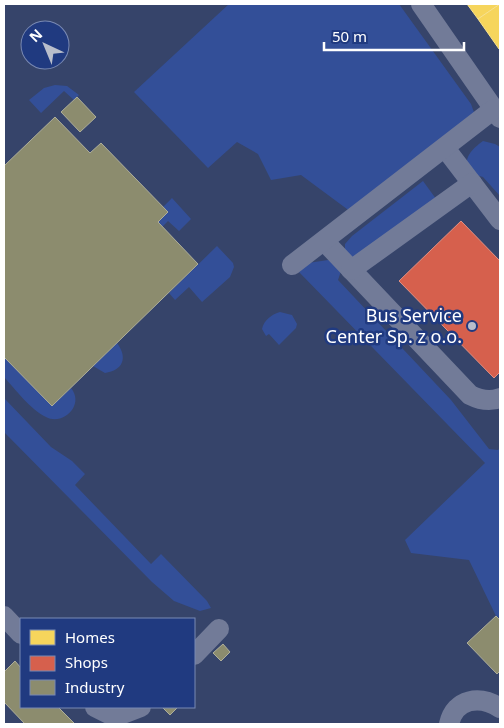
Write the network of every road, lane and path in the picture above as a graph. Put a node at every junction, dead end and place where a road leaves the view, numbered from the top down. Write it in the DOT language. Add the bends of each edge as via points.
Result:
graph roads {
  1 [pos="421,4"];
  2 [pos="497,114"];
  3 [pos="445,148"];
  4 [pos="472,183"];
  5 [pos="500,220"];
  6 [pos="324,241"];
  7 [pos="292,265"];
  8 [pos="351,270"];
  9 [pos="500,398"];
  10 [pos="4,616"];
  11 [pos="219,629"];
  12 [pos="20,633"];
  13 [pos="195,654"];
  14 [pos="97,708"];
  15 [pos="138,708"];
  16 [pos="500,708"];
  17 [pos="449,724"];
  1 -- 2 [label="street"];
  2 -- 3 [label="street"];
  3 -- 4 [label="street"];
  3 -- 6 [label="street"];
  4 -- 5 [label="street"];
  4 -- 8 [label="street"];
  6 -- 7 [label="street"];
  6 -- 8 [label="street"];
  8 -- 9 [label="street" via="470,395 481,400"];
  10 -- 12 [label="street"];
  11 -- 13 [label="street"];
  14 -- 15 [label="street" via="115,717"];
  16 -- 17 [label="street" via="492,702 477,700 462,704 451,714"];
}
